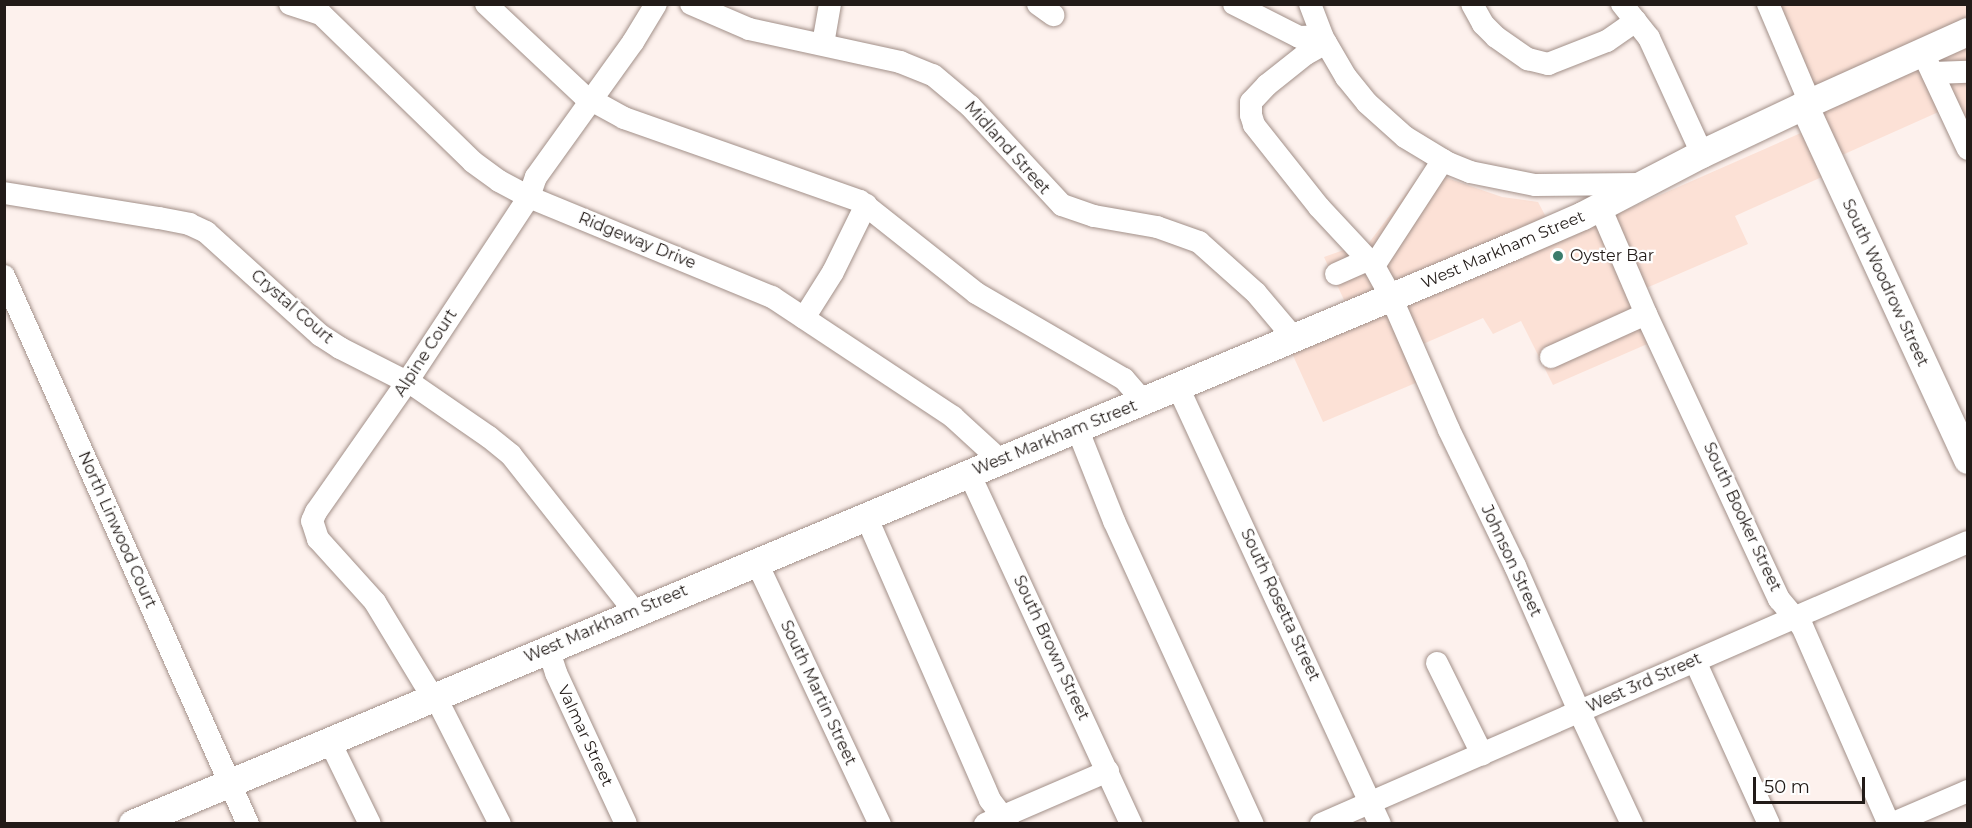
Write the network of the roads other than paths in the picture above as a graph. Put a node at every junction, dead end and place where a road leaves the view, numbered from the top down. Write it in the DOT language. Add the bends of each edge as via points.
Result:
graph roads {
  1 [pos="290,4"];
  2 [pos="486,4"];
  3 [pos="656,4"];
  4 [pos="691,4"];
  5 [pos="830,4"];
  6 [pos="1234,4"];
  7 [pos="1310,4"];
  8 [pos="1472,4"];
  9 [pos="1768,4"];
  10 [pos="319,8"];
  11 [pos="1629,13"];
  12 [pos="1968,32"];
  13 [pos="1324,40"];
  14 [pos="823,44"];
  15 [pos="1928,62"];
  16 [pos="1968,72"];
  17 [pos="592,100"];
  18 [pos="1807,104"];
  19 [pos="1968,149"];
  20 [pos="1702,154"];
  21 [pos="1443,160"];
  22 [pos="1644,184"];
  23 [pos="4,193"];
  24 [pos="529,197"];
  25 [pos="866,205"];
  26 [pos="1600,207"];
  27 [pos="1371,263"];
  28 [pos="1336,274"];
  29 [pos="4,276"];
  30 [pos="1391,297"];
  31 [pos="1646,314"];
  32 [pos="804,318"];
  33 [pos="1294,338"];
  34 [pos="1551,357"];
  35 [pos="407,382"];
  36 [pos="1178,387"];
  37 [pos="1143,401"];
  38 [pos="1077,428"];
  39 [pos="1000,460"];
  40 [pos="1968,460"];
  41 [pos="969,473"];
  42 [pos="866,516"];
  43 [pos="1968,542"];
  44 [pos="756,561"];
  45 [pos="635,612"];
  46 [pos="1796,617"];
  47 [pos="548,648"];
  48 [pos="1695,661"];
  49 [pos="1437,663"];
  50 [pos="435,696"];
  51 [pos="1579,711"];
  52 [pos="329,740"];
  53 [pos="1482,754"];
  54 [pos="1108,771"];
  55 [pos="230,783"];
  56 [pos="1968,791"];
  57 [pos="1370,802"];
  58 [pos="998,821"];
  59 [pos="133,824"];
  60 [pos="248,824"];
  61 [pos="370,824"];
  62 [pos="500,824"];
  63 [pos="626,824"];
  64 [pos="880,824"];
  65 [pos="1131,824"];
  66 [pos="1254,824"];
  67 [pos="1321,824"];
  68 [pos="1380,824"];
  69 [pos="1632,824"];
  70 [pos="1769,824"];
  71 [pos="1890,824"];
  1 -- 10 [label="street, Ridgeway Drive"];
  2 -- 17 [label="street"];
  3 -- 17 [label="street, Alpine Court"];
  4 -- 14 [label="street, Midland Street" via="749,29"];
  5 -- 14 [label="street"];
  6 -- 13 [label="street" via="1299,37"];
  7 -- 13 [label="street"];
  8 -- 11 [label="street" via="1496,37 1527,58 1548,64 1606,41"];
  9 -- 18 [label="street"];
  10 -- 24 [label="street, Ridgeway Drive" via="472,162"];
  11 -- 20 [label="street" via="1649,38"];
  12 -- 15 [label="main road, West Markham Street"];
  13 -- 21 [label="street" via="1367,103 1399,132"];
  13 -- 27 [label="street, Johnson Street" via="1267,85 1251,102 1251,115 1280,159"];
  14 -- 33 [label="street, Midland Street" via="900,62 933,75 970,106 1062,205 1094,216 1157,226 1199,242 1256,292"];
  15 -- 16 [label="street"];
  15 -- 18 [label="main road, West Markham Street"];
  15 -- 19 [label="street"];
  17 -- 24 [label="street, Alpine Court" via="536,177"];
  17 -- 25 [label="street" via="624,118"];
  18 -- 20 [label="main road, West Markham Street"];
  18 -- 40 [label="main road, South Woodrow Street"];
  20 -- 22 [label="main road, West Markham Street"];
  21 -- 22 [label="street" via="1470,172 1535,185"];
  21 -- 27 [label="street"];
  22 -- 26 [label="main road, West Markham Street"];
  23 -- 35 [label="street, Crystal Court" via="197,227 218,240 320,334"];
  24 -- 32 [label="street, Ridgeway Drive" via="752,288"];
  24 -- 35 [label="street, Alpine Court"];
  25 -- 32 [label="street" via="833,272"];
  25 -- 37 [label="street" via="967,286 1124,379"];
  26 -- 30 [label="main road, West Markham Street"];
  26 -- 31 [label="street, South Booker Street"];
  27 -- 28 [label="street"];
  27 -- 30 [label="street, Johnson Street"];
  29 -- 55 [label="street, North Linwood Court"];
  30 -- 33 [label="main road, West Markham Street"];
  30 -- 51 [label="street, Johnson Street"];
  31 -- 34 [label="street"];
  31 -- 46 [label="street, South Booker Street" via="1779,599"];
  32 -- 39 [label="street, Ridgeway Drive" via="953,417"];
  33 -- 36 [label="main road, West Markham Street"];
  35 -- 45 [label="street, Crystal Court" via="511,455"];
  35 -- 50 [label="street, Alpine Court" via="315,512 312,526 318,539 375,602"];
  36 -- 37 [label="main road, West Markham Street"];
  36 -- 57 [label="street, South Rosetta Street"];
  37 -- 38 [label="main road, West Markham Street"];
  38 -- 39 [label="main road, West Markham Street"];
  38 -- 66 [label="street" via="1114,521"];
  39 -- 41 [label="main road, West Markham Street"];
  41 -- 42 [label="main road, West Markham Street"];
  41 -- 54 [label="street, South Brown Street"];
  42 -- 44 [label="main road, West Markham Street"];
  42 -- 58 [label="street"];
  43 -- 46 [label="street, West 3rd Street"];
  44 -- 45 [label="main road, West Markham Street"];
  44 -- 64 [label="street, South Martin Street"];
  45 -- 47 [label="main road, West Markham Street"];
  46 -- 48 [label="street, West 3rd Street"];
  46 -- 71 [label="street, South Booker Street"];
  47 -- 50 [label="main road, West Markham Street"];
  47 -- 63 [label="street, Valmar Street"];
  48 -- 51 [label="street, West 3rd Street"];
  48 -- 70 [label="street"];
  49 -- 53 [label="street"];
  50 -- 52 [label="main road, West Markham Street"];
  50 -- 62 [label="street"];
  51 -- 53 [label="street, West 3rd Street"];
  51 -- 69 [label="street, Johnson Street"];
  52 -- 55 [label="main road, West Markham Street"];
  52 -- 61 [label="street"];
  53 -- 57 [label="street, West 3rd Street"];
  54 -- 58 [label="street"];
  54 -- 65 [label="street, South Brown Street"];
  55 -- 59 [label="main road, West Markham Street"];
  55 -- 60 [label="street, North Linwood Court"];
  56 -- 71 [label="street"];
  57 -- 67 [label="street, West 3rd Street"];
  57 -- 68 [label="street, South Rosetta Street"];
}
